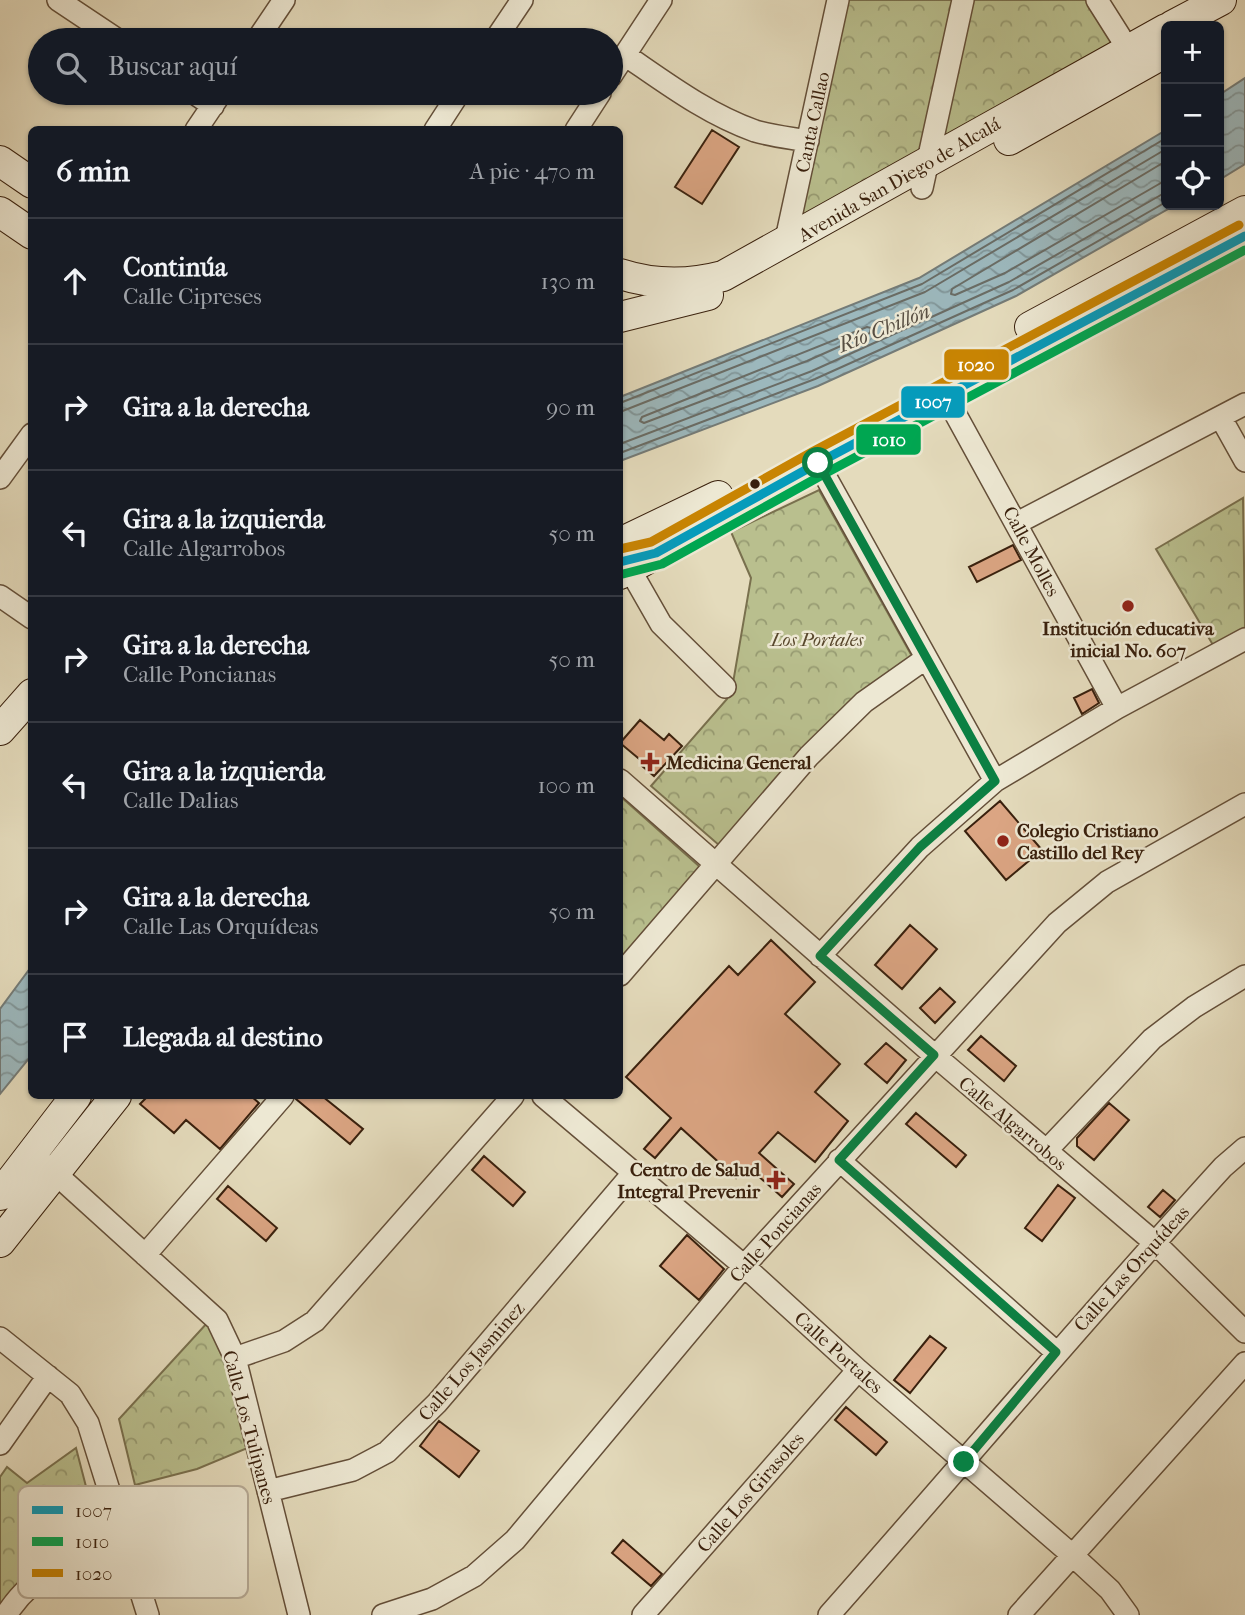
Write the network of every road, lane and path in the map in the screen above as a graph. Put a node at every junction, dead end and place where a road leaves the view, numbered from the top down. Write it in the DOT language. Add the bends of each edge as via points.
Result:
graph roads {
  1 [pos="58,0"];
  2 [pos="284,0"];
  3 [pos="522,0"];
  4 [pos="661,0"];
  5 [pos="838,0"];
  6 [pos="963,0"];
  7 [pos="1097,0"];
  8 [pos="1221,0"];
  9 [pos="1245,5"];
  10 [pos="1181,21"];
  11 [pos="1218,21"];
  12 [pos="100,28"];
  13 [pos="265,28"];
  14 [pos="503,28"];
  15 [pos="1161,32"];
  16 [pos="1128,50"];
  17 [pos="625,55"];
  18 [pos="1161,55"];
  19 [pos="623,58"];
  20 [pos="213,105"];
  21 [pos="452,105"];
  22 [pos="592,105"];
  23 [pos="199,126"];
  24 [pos="438,126"];
  25 [pos="579,126"];
  26 [pos="808,142"];
  27 [pos="0,161"];
  28 [pos="925,175"];
  29 [pos="28,180"];
  30 [pos="1245,211"];
  31 [pos="1,215"];
  32 [pos="28,232"];
  33 [pos="1245,236"];
  34 [pos="785,244"];
  35 [pos="623,275"];
  36 [pos="623,316"];
  37 [pos="945,395"];
  38 [pos="1245,404"];
  39 [pos="1221,418"];
  40 [pos="28,440"];
  41 [pos="1245,461"];
  42 [pos="818,463"];
  43 [pos="0,478"];
  44 [pos="694,509"];
  45 [pos="1017,523"];
  46 [pos="623,525"];
  47 [pos="623,561"];
  48 [pos="623,562"];
  49 [pos="623,564"];
  50 [pos="0,596"];
  51 [pos="28,615"];
  52 [pos="1245,639"];
  53 [pos="925,659"];
  54 [pos="725,687"];
  55 [pos="28,698"];
  56 [pos="1116,708"];
  57 [pos="0,730"];
  58 [pos="995,781"];
  59 [pos="623,783"];
  60 [pos="1245,804"];
  61 [pos="716,866"];
  62 [pos="820,956"];
  63 [pos="623,972"];
  64 [pos="1245,976"];
  65 [pos="934,1055"];
  66 [pos="74,1099"];
  67 [pos="114,1099"];
  68 [pos="280,1099"];
  69 [pos="510,1099"];
  70 [pos="547,1099"];
  71 [pos="1245,1148"];
  72 [pos="1046,1151"];
  73 [pos="31,1152"];
  74 [pos="839,1160"];
  75 [pos="53,1172"];
  76 [pos="634,1172"];
  77 [pos="0,1195"];
  78 [pos="0,1242"];
  79 [pos="1154,1242"];
  80 [pos="145,1255"];
  81 [pos="744,1266"];
  82 [pos="1245,1332"];
  83 [pos="0,1338"];
  84 [pos="1056,1352"];
  85 [pos="235,1358"];
  86 [pos="1245,1363"];
  87 [pos="858,1370"];
  88 [pos="48,1376"];
  89 [pos="0,1444"];
  90 [pos="964,1462"];
  91 [pos="108,1486"];
  92 [pos="268,1491"];
  93 [pos="1071,1554"];
  94 [pos="20,1598"];
  95 [pos="143,1598"];
  96 [pos="6,1615"];
  97 [pos="148,1615"];
  98 [pos="299,1615"];
  99 [pos="383,1615"];
  100 [pos="643,1615"];
  101 [pos="830,1615"];
  102 [pos="1019,1615"];
  103 [pos="1128,1615"];
  1 -- 12 [label="street"];
  2 -- 13 [label="street"];
  3 -- 14 [label="street"];
  4 -- 17 [label="street"];
  5 -- 26 [label="street, Canta Callao"];
  6 -- 28 [label="street"];
  7 -- 16 [label="street"];
  8 -- 10 [label="main road"];
  9 -- 11 [label="main road"];
  15 -- 16 [label="main road, Avenida San Diego de Alcalá"];
  16 -- 28 [label="main road, Avenida San Diego de Alcalá"];
  17 -- 19 [label="street"];
  17 -- 26 [label="street" via="723,117 757,131"];
  18 -- 28 [label="main road, Avenida San Diego de Alcalá"];
  20 -- 23 [label="street"];
  21 -- 24 [label="street"];
  22 -- 25 [label="street"];
  26 -- 34 [label="street, Canta Callao"];
  27 -- 29 [label="main road"];
  28 -- 34 [label="main road, Avenida San Diego de Alcalá"];
  28 -- 36 [label="main road, Avenida San Diego de Alcalá" via="759,278 727,291"];
  30 -- 44 [label="main road"];
  31 -- 32 [label="main road"];
  33 -- 37 [label="main road"];
  34 -- 35 [label="main road, Avenida San Diego de Alcalá" via="705,281 656,282"];
  37 -- 42 [label="main road"];
  37 -- 45 [label="street, Calle Molles"];
  38 -- 39 [label="street"];
  39 -- 41 [label="street"];
  39 -- 45 [label="street"];
  40 -- 43 [label="street"];
  42 -- 48 [label="main road" via="656,553"];
  42 -- 53 [label="street"];
  44 -- 46 [label="main road"];
  44 -- 47 [label="main road"];
  45 -- 56 [label="street, Calle Molles"];
  49 -- 54 [label="street" via="662,624"];
  50 -- 51 [label="street"];
  52 -- 56 [label="street"];
  53 -- 58 [label="street"];
  53 -- 61 [label="street" via="864,702 809,756"];
  55 -- 57 [label="main road"];
  56 -- 58 [label="street"];
  58 -- 62 [label="street" via="920,847"];
  59 -- 61 [label="street, Calle Algarrobos"];
  60 -- 65 [label="street, Calle Poncianas" via="1107,882 1057,923"];
  61 -- 62 [label="street, Calle Algarrobos"];
  61 -- 63 [label="street"];
  62 -- 65 [label="street, Calle Algarrobos"];
  64 -- 72 [label="street" via="1152,1039"];
  65 -- 72 [label="street, Calle Algarrobos"];
  65 -- 74 [label="street, Calle Poncianas"];
  66 -- 73 [label="main road"];
  67 -- 75 [label="main road"];
  68 -- 80 [label="street"];
  69 -- 85 [label="street" via="314,1321 284,1341"];
  70 -- 76 [label="street, Calle Portales"];
  71 -- 79 [label="street, Calle Las Orquídeas"];
  72 -- 79 [label="street, Calle Algarrobos"];
  73 -- 75 [label="street, Calle Los Tulipanes"];
  73 -- 77 [label="main road"];
  74 -- 81 [label="street, Calle Poncianas"];
  74 -- 84 [label="street"];
  75 -- 78 [label="main road"];
  75 -- 80 [label="street, Calle Los Tulipanes"];
  76 -- 81 [label="street, Calle Portales"];
  76 -- 92 [label="street, Calle Los Jasminez" via="437,1403 387,1452 353,1470"];
  79 -- 82 [label="street, Calle Algarrobos"];
  79 -- 84 [label="street, Calle Las Orquídeas"];
  80 -- 85 [label="street, Calle Los Tulipanes" via="217,1320"];
  81 -- 87 [label="street, Calle Portales"];
  81 -- 99 [label="street, Calle Poncianas" via="515,1540 474,1576 432,1599"];
  83 -- 88 [label="street"];
  84 -- 90 [label="street, Calle Las Orquídeas"];
  85 -- 92 [label="street, Calle Los Tulipanes"];
  86 -- 93 [label="street"];
  87 -- 90 [label="street, Calle Portales"];
  87 -- 100 [label="street, Calle Los Girasoles"];
  88 -- 89 [label="street"];
  88 -- 91 [label="street" via="70,1394 88,1423"];
  90 -- 93 [label="street, Calle Portales"];
  90 -- 101 [label="street, Calle Las Orquídeas"];
  92 -- 98 [label="street, Calle Los Tulipanes"];
  93 -- 102 [label="street"];
  93 -- 103 [label="street, Calle Portales" via="1110,1590"];
  94 -- 96 [label="street"];
  95 -- 97 [label="street"];
}
